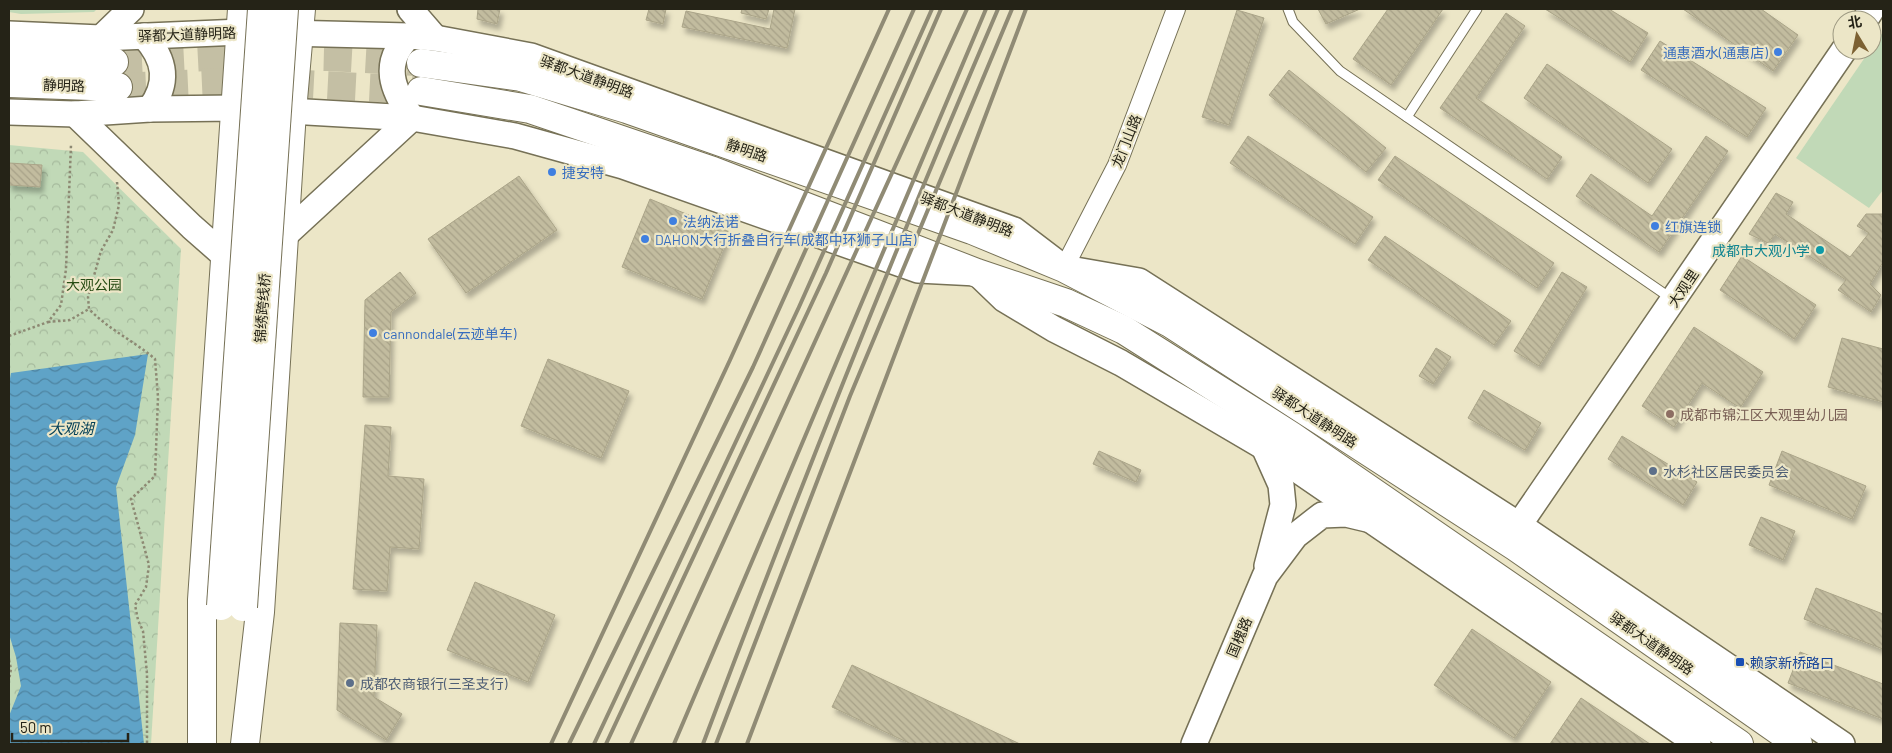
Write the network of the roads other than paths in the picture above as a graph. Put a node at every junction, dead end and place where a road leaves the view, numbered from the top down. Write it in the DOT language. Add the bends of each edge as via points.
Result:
graph roads {
  1 [pos="131,9"];
  2 [pos="262,9"];
  3 [pos="284,9"];
  4 [pos="410,9"];
  5 [pos="1176,9"];
  6 [pos="1288,9"];
  7 [pos="1477,9"];
  8 [pos="242,21"];
  9 [pos="300,22"];
  10 [pos="9,34"];
  11 [pos="144,36"];
  12 [pos="409,36"];
  13 [pos="101,38"];
  14 [pos="435,38"];
  15 [pos="9,57"];
  16 [pos="1837,60"];
  17 [pos="421,63"];
  18 [pos="9,83"];
  19 [pos="421,90"];
  20 [pos="236,108"];
  21 [pos="150,110"];
  22 [pos="292,111"];
  23 [pos="9,112"];
  24 [pos="75,114"];
  25 [pos="1407,117"];
  26 [pos="412,118"];
  27 [pos="285,235"];
  28 [pos="225,256"];
  29 [pos="1064,268"];
  30 [pos="977,273"];
  31 [pos="1674,301"];
  32 [pos="1264,447"];
  33 [pos="1374,521"];
  34 [pos="1519,524"];
  35 [pos="1265,576"];
  36 [pos="232,606"];
  37 [pos="202,744"];
  38 [pos="209,744"];
  39 [pos="239,744"];
  40 [pos="245,744"];
  41 [pos="1194,744"];
  42 [pos="1698,744"];
  43 [pos="1739,744"];
  44 [pos="1798,744"];
  45 [pos="1842,744"];
  1 -- 13 [label="street"];
  2 -- 36 [label="main road, 锦绣跨线桥, bridge"];
  3 -- 36 [label="main road, 锦绣跨线桥, bridge"];
  4 -- 14 [label="street"];
  5 -- 29 [label="street, 龙门山路" via="1117,165"];
  6 -- 25 [label="lane" via="1293,22 1340,71"];
  7 -- 25 [label="lane"];
  8 -- 9 [label="street, 驿都大道静明路"];
  8 -- 11 [label="street, 驿都大道静明路"];
  8 -- 20 [label="main road"];
  9 -- 12 [label="street, 驿都大道静明路"];
  9 -- 22 [label="main road"];
  10 -- 13 [label="street, 驿都大道静明路"];
  11 -- 13 [label="street, 驿都大道静明路"];
  11 -- 21 [label="street" via="155,48 162,64 159,97"];
  12 -- 14 [label="street, 驿都大道静明路"];
  12 -- 26 [label="street" via="398,46 392,70 399,100"];
  14 -- 29 [label="street, 驿都大道静明路" via="531,56 958,209 1014,230"];
  15 -- 18 [label="main road, 静明路" via="116,75"];
  16 -- 31 [label="street, 大观里"];
  17 -- 29 [label="main road, 静明路" via="522,78 627,109 972,230"];
  19 -- 30 [label="main road" via="530,110 712,171"];
  20 -- 21 [label="street, 驿都大道静明路"];
  20 -- 22 [label="street, 驿都大道静明路"];
  20 -- 28 [label="main road"];
  21 -- 24 [label="street, 驿都大道静明路"];
  22 -- 26 [label="street, 驿都大道静明路"];
  22 -- 27 [label="main road"];
  23 -- 24 [label="street, 驿都大道静明路"];
  24 -- 28 [label="street"];
  25 -- 31 [label="lane"];
  26 -- 27 [label="street"];
  26 -- 30 [label="street, 驿都大道静明路" via="515,136 623,166 918,270"];
  27 -- 40 [label="main road" via="260,612"];
  28 -- 37 [label="main road" via="202,600"];
  29 -- 34 [label="street" via="1139,281"];
  29 -- 44 [label="main road, 驿都大道静明路" via="1170,323 1516,547"];
  30 -- 32 [label="street" via="1004,299"];
  30 -- 43 [label="main road, 驿都大道静明路" via="1066,303 1157,349 1290,435"];
  31 -- 34 [label="street, 大观里"];
  32 -- 33 [label="street"];
  32 -- 35 [label="street" via="1282,485 1283,506"];
  33 -- 35 [label="street, 国槐路" via="1346,514 1322,515 1295,536"];
  33 -- 42 [label="street"];
  34 -- 45 [label="street"];
  35 -- 41 [label="street, 国槐路"];
  36 -- 38 [label="main road"];
  36 -- 39 [label="main road"];
}
